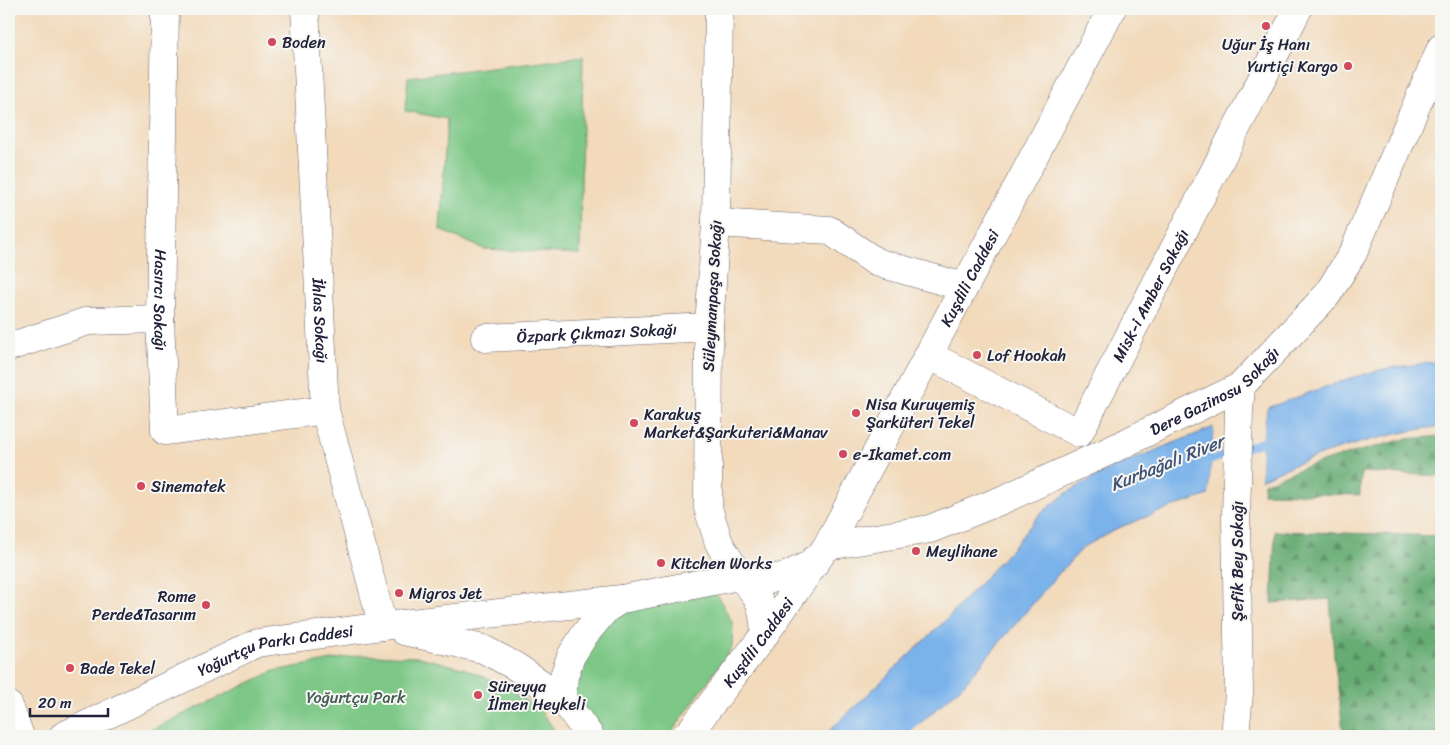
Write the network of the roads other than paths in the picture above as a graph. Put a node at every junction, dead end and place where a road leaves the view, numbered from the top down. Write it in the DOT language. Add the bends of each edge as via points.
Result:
graph roads {
  1 [pos="165,9"];
  2 [pos="305,9"];
  3 [pos="719,9"];
  4 [pos="1112,9"];
  5 [pos="1298,9"];
  6 [pos="1441,48"];
  7 [pos="716,223"];
  8 [pos="964,287"];
  9 [pos="160,319"];
  10 [pos="709,327"];
  11 [pos="485,338"];
  12 [pos="9,347"];
  13 [pos="929,355"];
  14 [pos="1240,399"];
  15 [pos="325,410"];
  16 [pos="1079,433"];
  17 [pos="1109,451"];
  18 [pos="827,546"];
  19 [pos="739,576"];
  20 [pos="622,600"];
  21 [pos="383,626"];
  22 [pos="765,634"];
  23 [pos="562,698"];
  24 [pos="9,706"];
  25 [pos="687,735"];
  26 [pos="20,736"];
  27 [pos="63,736"];
  28 [pos="590,736"];
  29 [pos="1234,736"];
  1 -- 9 [label="street, Hasırcı Sokağı"];
  2 -- 15 [label="street, İhlas Sokağı"];
  3 -- 7 [label="street, Süleymanpaşa Sokağı"];
  4 -- 8 [label="street, Kuşdili Caddesi"];
  5 -- 16 [label="street, Misk-i Amber Sokağı"];
  6 -- 14 [label="street, Dere Gazinosu Sokağı" via="1353,254 1327,295"];
  7 -- 8 [label="street" via="829,230 876,262"];
  7 -- 10 [label="street, Süleymanpaşa Sokağı"];
  8 -- 13 [label="street, Kuşdili Caddesi"];
  9 -- 12 [label="street" via="88,321"];
  9 -- 15 [label="street, Hasırcı Sokağı" via="165,431"];
  10 -- 11 [label="street, Özpark Çıkmazı Sokağı"];
  10 -- 19 [label="street, Süleymanpaşa Sokağı" via="708,508 719,543"];
  13 -- 16 [label="street"];
  13 -- 18 [label="street, Kuşdili Caddesi"];
  14 -- 17 [label="street, Dere Gazinosu Sokağı"];
  14 -- 29 [label="street, Şefik Bey Sokağı" via="1236,517 1239,692"];
  15 -- 21 [label="street, İhlas Sokağı"];
  16 -- 17 [label="street"];
  17 -- 18 [label="street, Dere Gazinosu Sokağı" via="1002,500 930,528"];
  18 -- 19 [label="street, Kuşdili Caddesi" via="811,564 786,576 771,579"];
  18 -- 22 [label="street, Kuşdili Caddesi"];
  19 -- 20 [label="street, Yoğurtçu Parkı Caddesi"];
  19 -- 22 [label="street, Süleymanpaşa Sokağı" via="760,601"];
  20 -- 21 [label="street, Yoğurtçu Parkı Caddesi"];
  20 -- 23 [label="street, Yoğurtçu Parkı Caddesi" via="606,609 571,656 564,676"];
  21 -- 23 [label="street, Yoğurtçu Parkı Caddesi" via="482,649 515,666"];
  21 -- 27 [label="street, Yoğurtçu Parkı Caddesi" via="257,642"];
  22 -- 25 [label="street, Kuşdili Caddesi"];
  23 -- 28 [label="street"];
  24 -- 26 [label="street"];
}
